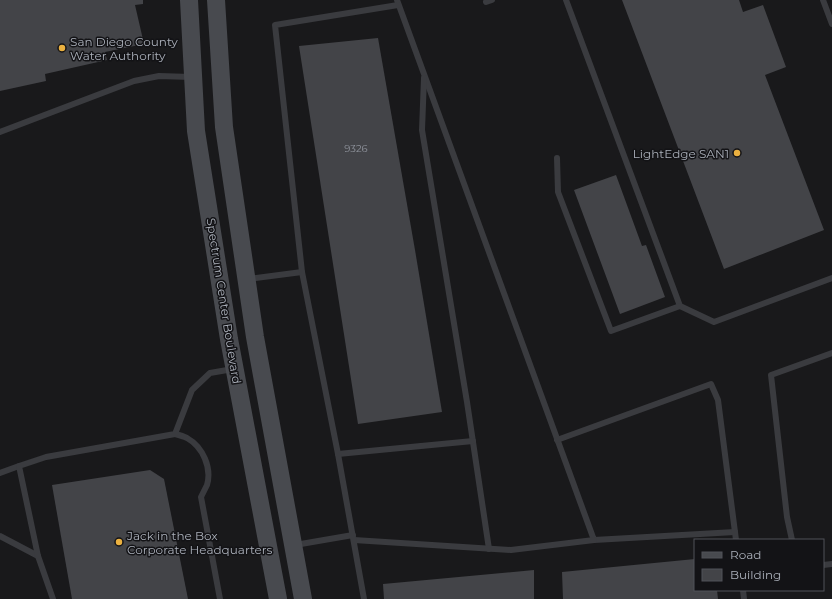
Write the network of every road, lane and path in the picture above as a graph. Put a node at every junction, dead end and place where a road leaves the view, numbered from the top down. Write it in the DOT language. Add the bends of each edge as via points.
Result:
graph roads {
  1 [pos="189,0"];
  2 [pos="216,0"];
  3 [pos="492,0"];
  4 [pos="566,0"];
  5 [pos="823,0"];
  6 [pos="397,2"];
  7 [pos="486,2"];
  8 [pos="832,24"];
  9 [pos="424,74"];
  10 [pos="193,77"];
  11 [pos="0,132"];
  12 [pos="557,158"];
  13 [pos="214,243"];
  14 [pos="302,272"];
  15 [pos="832,278"];
  16 [pos="247,279"];
  17 [pos="680,306"];
  18 [pos="832,353"];
  19 [pos="235,368"];
  20 [pos="266,396"];
  21 [pos="175,434"];
  22 [pos="557,440"];
  23 [pos="473,441"];
  24 [pos="338,454"];
  25 [pos="19,466"];
  26 [pos="0,474"];
  27 [pos="735,532"];
  28 [pos="0,536"];
  29 [pos="354,538"];
  30 [pos="736,539"];
  31 [pos="792,539"];
  32 [pos="594,540"];
  33 [pos="293,545"];
  34 [pos="489,549"];
  35 [pos="38,556"];
  36 [pos="53,599"];
  37 [pos="220,599"];
  38 [pos="278,599"];
  39 [pos="303,599"];
  40 [pos="364,599"];
  1 -- 10 [label="street, Spectrum Center Boulevard"];
  2 -- 16 [label="street, Spectrum Center Boulevard" via="224,127"];
  3 -- 7 [label="lane"];
  4 -- 17 [label="lane"];
  5 -- 8 [label="lane"];
  6 -- 9 [label="lane"];
  6 -- 14 [label="lane" via="275,25"];
  9 -- 22 [label="lane"];
  9 -- 23 [label="lane" via="422,130"];
  10 -- 11 [label="lane" via="159,76 134,81"];
  10 -- 13 [label="street, Spectrum Center Boulevard" via="196,131"];
  12 -- 17 [label="lane" via="558,192 611,332"];
  13 -- 16 [label="street"];
  13 -- 19 [label="street, Spectrum Center Boulevard"];
  14 -- 16 [label="lane"];
  14 -- 24 [label="lane"];
  15 -- 17 [label="lane" via="714,322"];
  16 -- 20 [label="street, Spectrum Center Boulevard"];
  18 -- 31 [label="lane" via="771,375"];
  19 -- 20 [label="street"];
  19 -- 21 [label="lane" via="210,373 192,390"];
  19 -- 38 [label="street, Spectrum Center Boulevard"];
  20 -- 33 [label="street, Spectrum Center Boulevard"];
  21 -- 25 [label="lane" via="46,457"];
  21 -- 37 [label="lane" via="187,438 198,447 205,458 208,471 207,485 201,497"];
  22 -- 27 [label="lane" via="711,384 718,400"];
  22 -- 32 [label="lane"];
  23 -- 24 [label="lane"];
  23 -- 34 [label="lane"];
  24 -- 29 [label="lane"];
  25 -- 26 [label="lane"];
  25 -- 35 [label="lane"];
  27 -- 30 [label="lane"];
  27 -- 32 [label="lane"];
  28 -- 35 [label="lane"];
  29 -- 33 [label="lane"];
  29 -- 34 [label="lane"];
  29 -- 40 [label="lane"];
  32 -- 34 [label="lane" via="511,550"];
  33 -- 39 [label="street, Spectrum Center Boulevard"];
  35 -- 36 [label="lane"];
}
